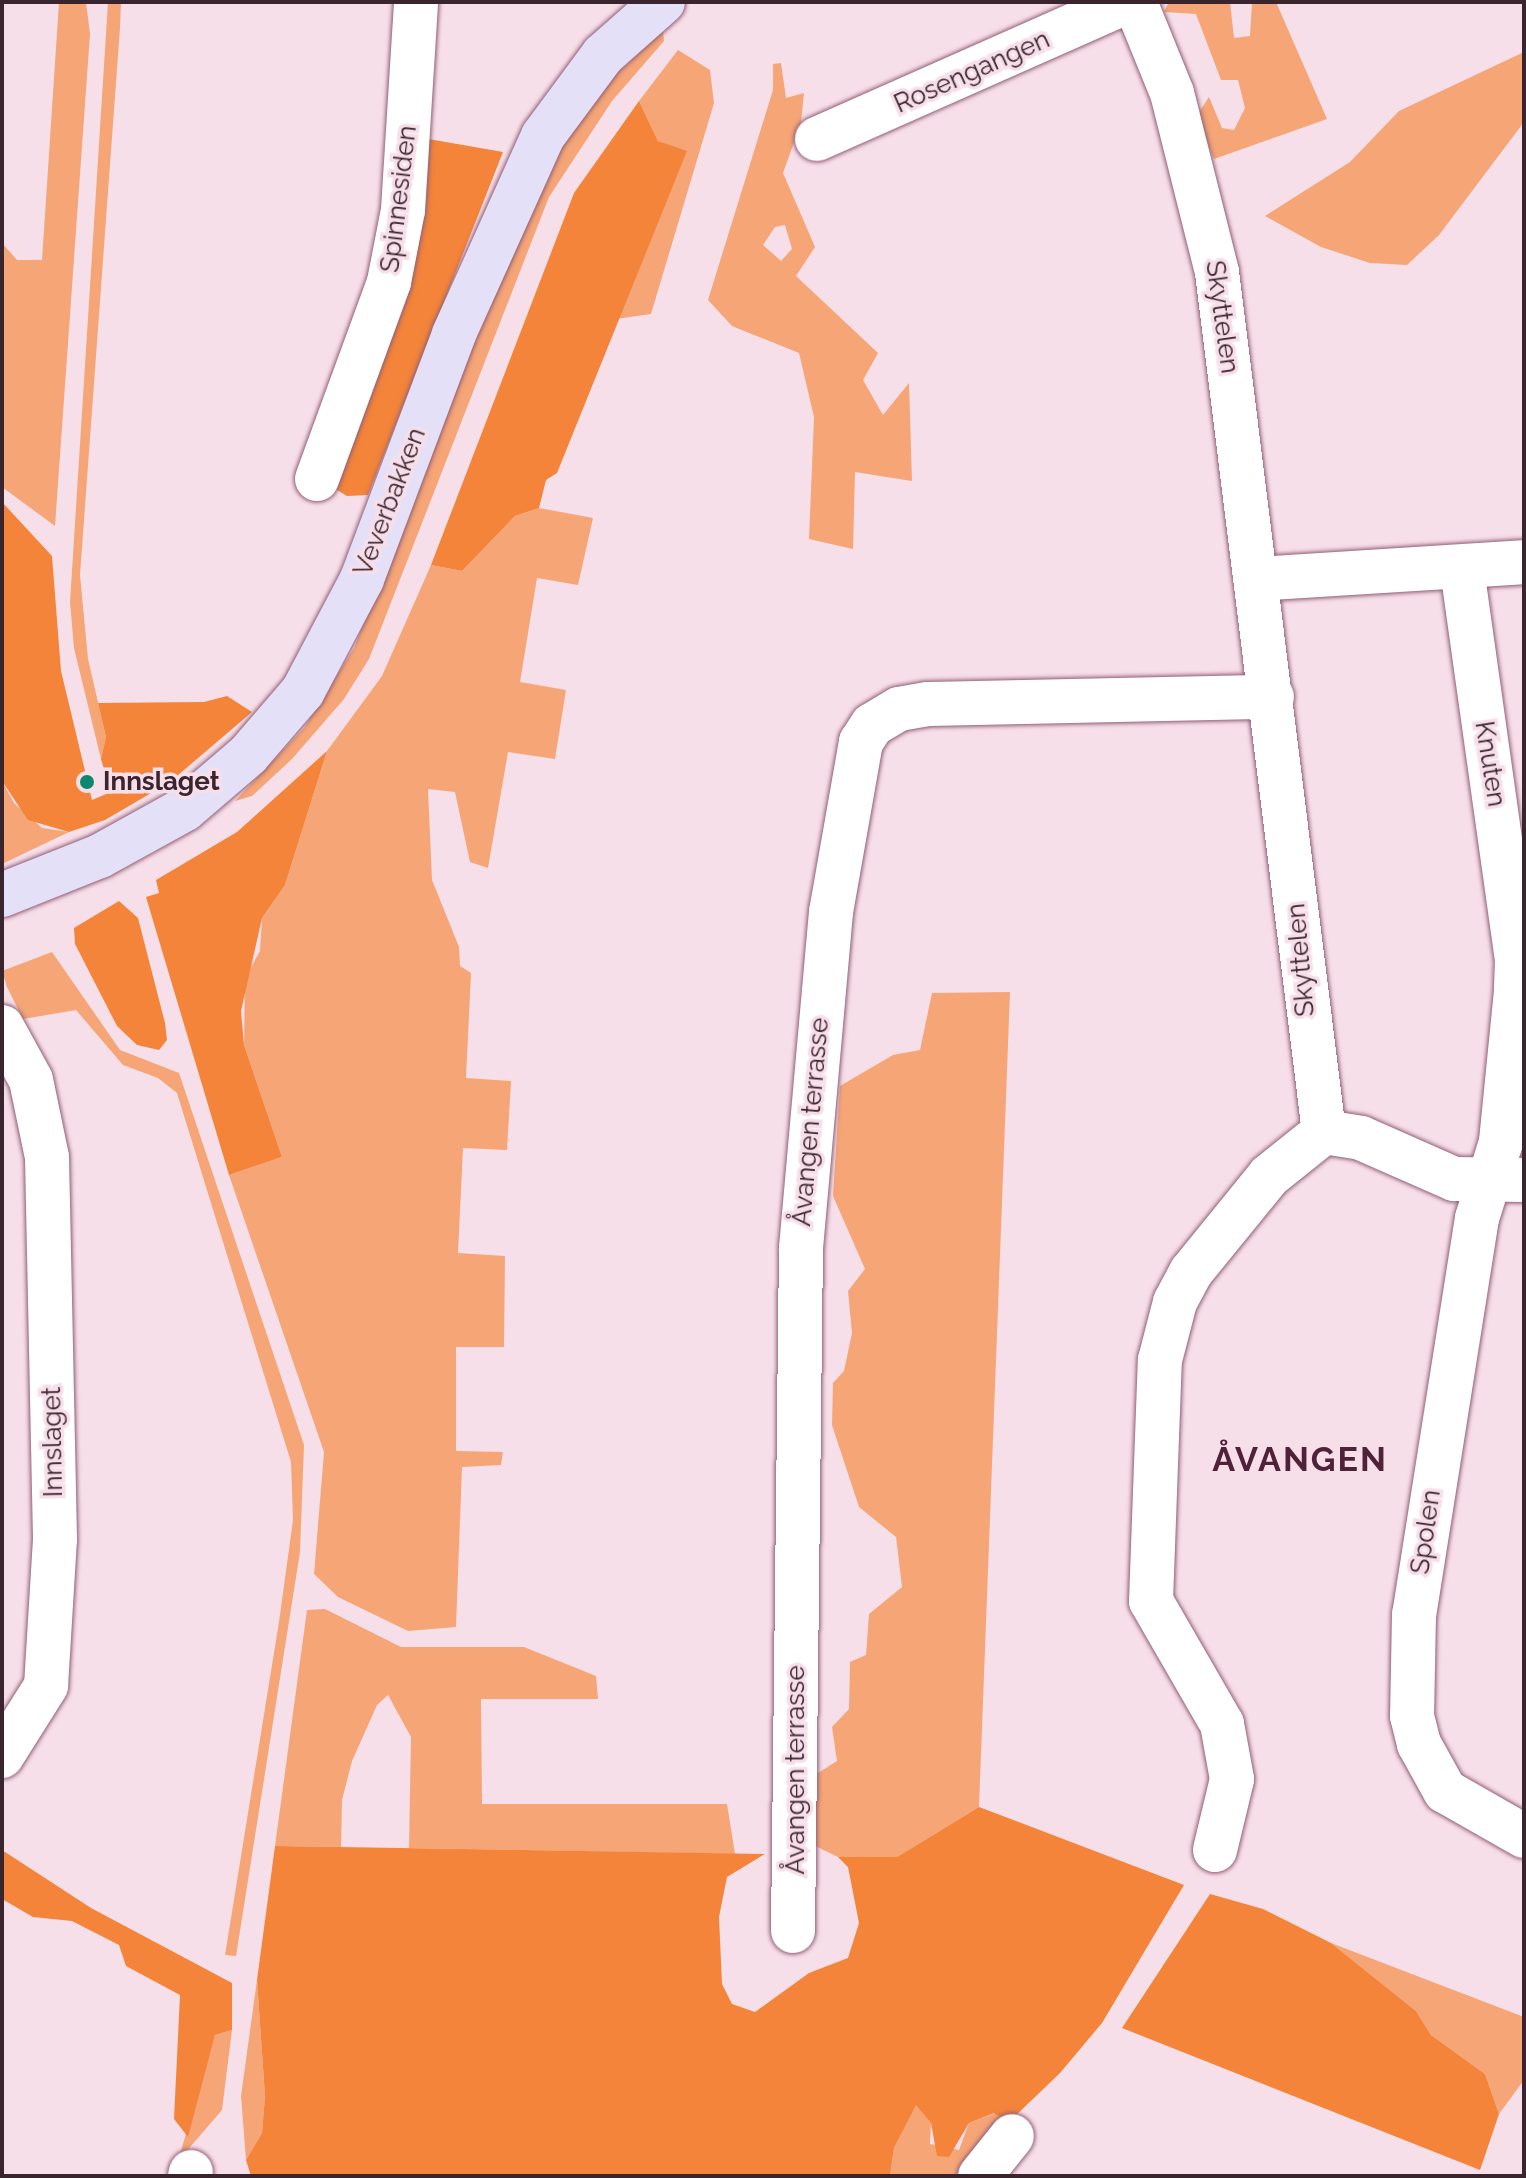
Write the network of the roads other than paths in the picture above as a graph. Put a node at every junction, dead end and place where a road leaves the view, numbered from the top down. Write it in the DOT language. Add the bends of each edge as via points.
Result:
graph roads {
  1 [pos="416,2"];
  2 [pos="663,2"];
  3 [pos="1126,2"];
  4 [pos="1135,2"];
  5 [pos="817,139"];
  6 [pos="317,479"];
  7 [pos="1524,562"];
  8 [pos="1462,569"];
  9 [pos="1256,579"];
  10 [pos="1272,697"];
  11 [pos="2,895"];
  12 [pos="1521,959"];
  13 [pos="2,1027"];
  14 [pos="1324,1132"];
  15 [pos="1507,1179"];
  16 [pos="2,1756"];
  17 [pos="1524,1836"];
  18 [pos="1215,1850"];
  19 [pos="793,1931"];
  20 [pos="1012,2136"];
  21 [pos="980,2176"];
  1 -- 6 [label="street, Spinnesiden" via="403,210 389,282"];
  2 -- 11 [label="street, Veverbakken" via="603,55 543,136 471,293 362,579 303,691 248,755 185,809 100,856"];
  3 -- 5 [label="street, Rosengangen"];
  4 -- 9 [label="street, Skyttelen" via="1172,93 1217,272"];
  7 -- 8 [label="street"];
  8 -- 9 [label="street"];
  8 -- 12 [label="street, Knuten"];
  9 -- 10 [label="street, Skyttelen"];
  10 -- 14 [label="street, Skyttelen"];
  10 -- 19 [label="street, Åvangen terrasse" via="928,704 899,709 872,725 861,742 831,912 801,1248"];
  12 -- 15 [label="street, Knuten" via="1501,1142"];
  13 -- 16 [label="street, Innslaget" via="31,1080 47,1157 55,1539 46,1686"];
  14 -- 15 [label="street" via="1361,1138 1426,1172"];
  14 -- 18 [label="street" via="1269,1176 1191,1272 1175,1302 1160,1360 1151,1601 1222,1724 1232,1779"];
  15 -- 17 [label="street, Spolen" via="1477,1218 1414,1614 1412,1716 1419,1744 1445,1791"];
  20 -- 21 [label="street"];
}
